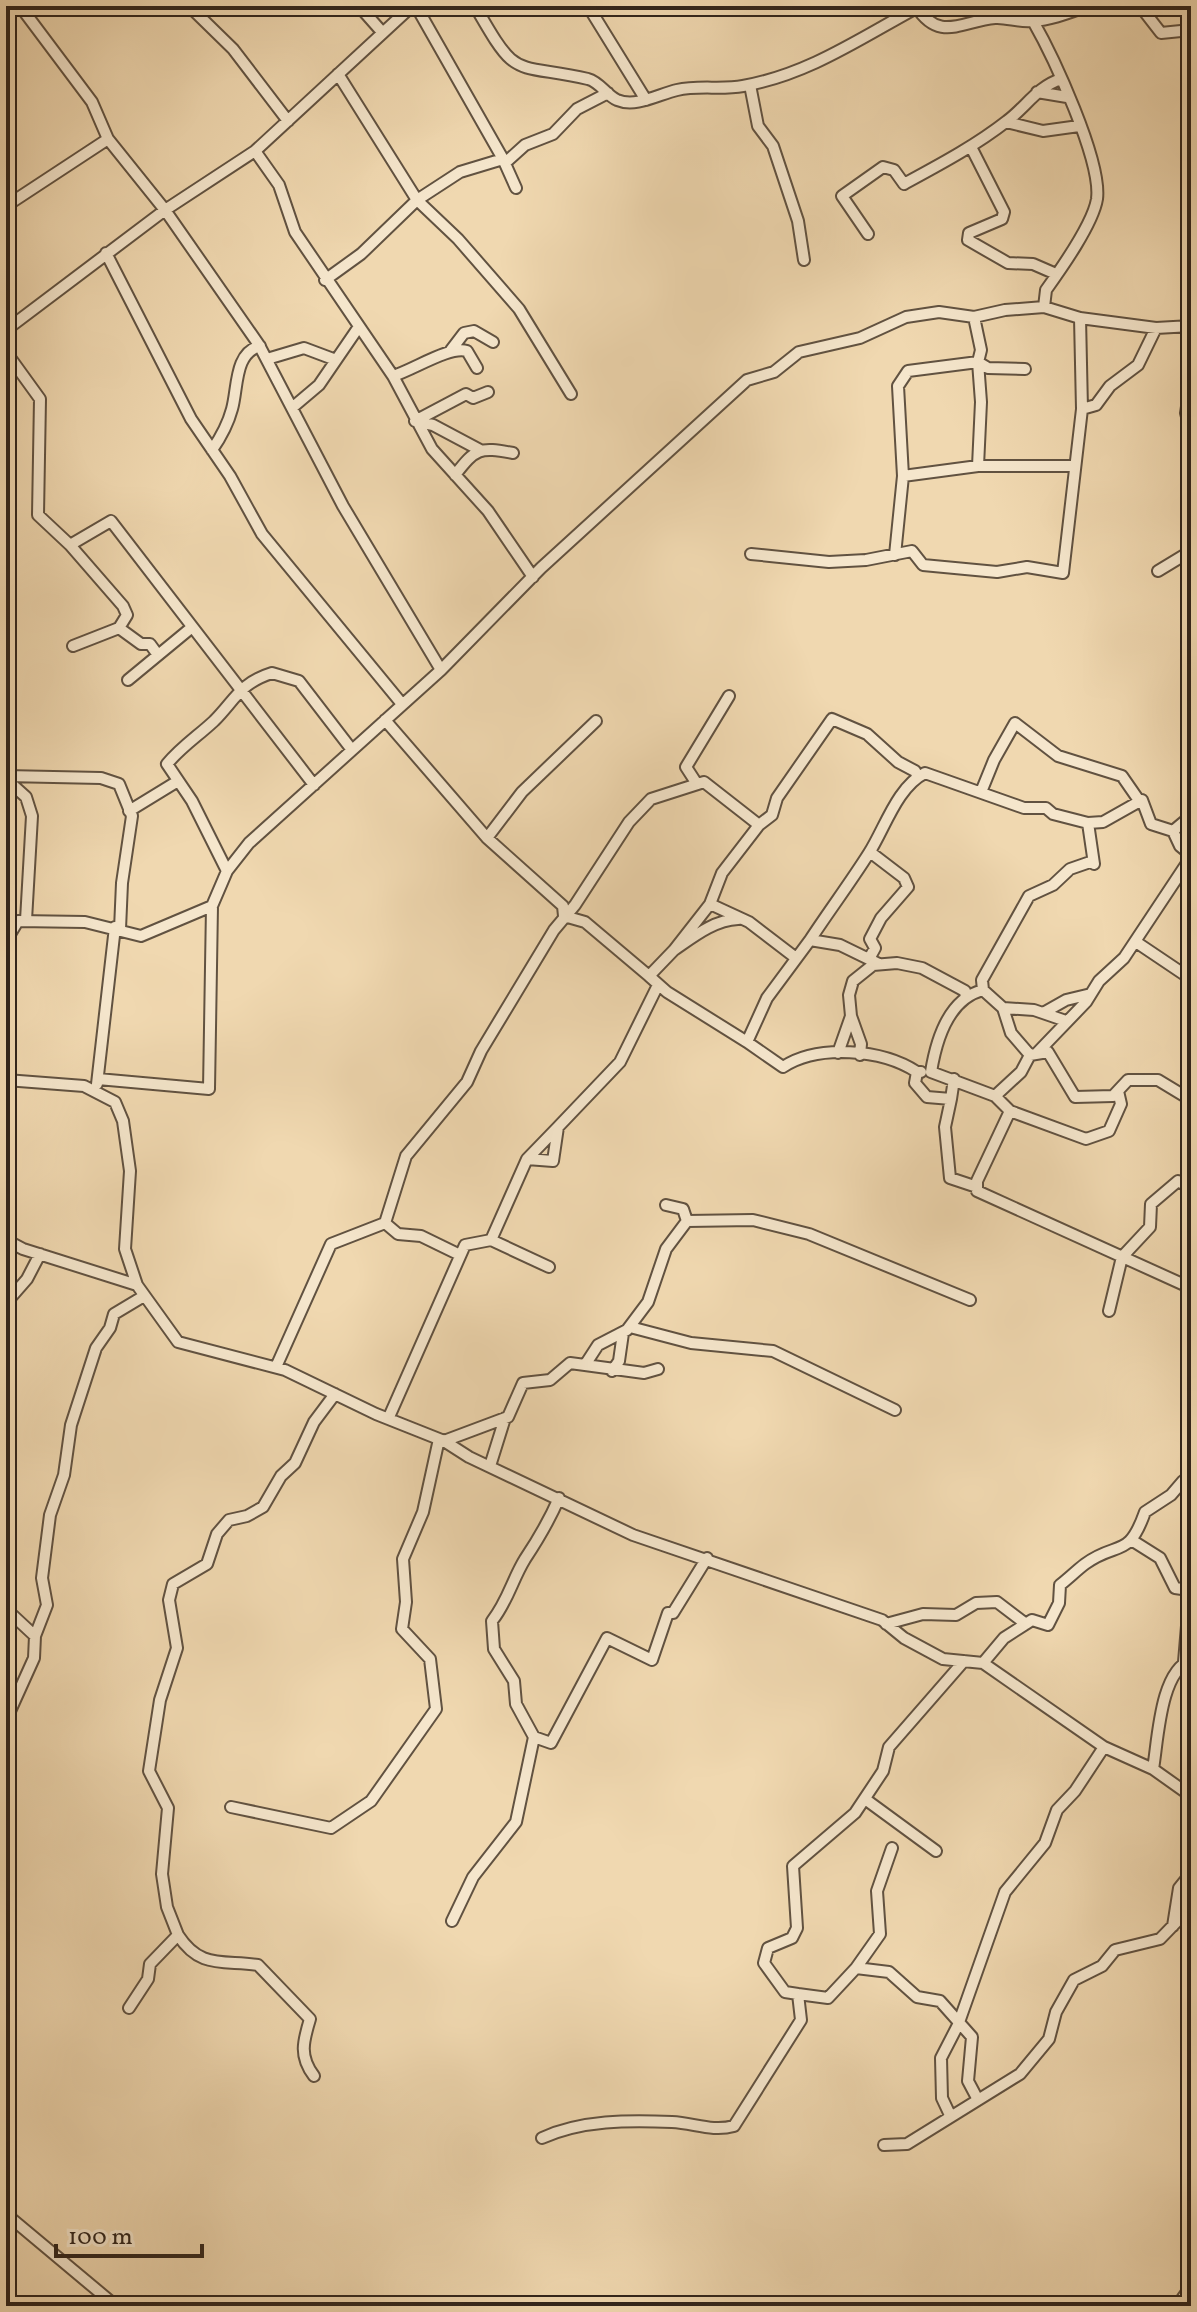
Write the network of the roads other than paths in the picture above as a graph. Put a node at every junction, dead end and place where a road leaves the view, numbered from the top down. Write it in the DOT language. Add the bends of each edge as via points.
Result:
graph roads {
  1 [pos="20,6"];
  2 [pos="189,6"];
  3 [pos="359,6"];
  4 [pos="414,6"];
  5 [pos="475,6"];
  6 [pos="588,6"];
  7 [pos="1088,6"];
  8 [pos="1140,6"];
  9 [pos="918,7"];
  10 [pos="1033,21"];
  11 [pos="1191,30"];
  12 [pos="382,32"];
  13 [pos="338,74"];
  14 [pos="1061,79"];
  15 [pos="750,85"];
  16 [pos="1037,92"];
  17 [pos="608,93"];
  18 [pos="1067,97"];
  19 [pos="646,100"];
  20 [pos="288,121"];
  21 [pos="1006,122"];
  22 [pos="1079,126"];
  23 [pos="108,139"];
  24 [pos="971,147"];
  25 [pos="255,151"];
  26 [pos="504,161"];
  27 [pos="516,188"];
  28 [pos="417,200"];
  29 [pos="6,206"];
  30 [pos="165,210"];
  31 [pos="868,234"];
  32 [pos="106,253"];
  33 [pos="804,260"];
  34 [pos="1056,274"];
  35 [pos="325,280"];
  36 [pos="1044,307"];
  37 [pos="974,317"];
  38 [pos="1080,318"];
  39 [pos="1189,326"];
  40 [pos="358,328"];
  41 [pos="1156,328"];
  42 [pos="6,330"];
  43 [pos="493,342"];
  44 [pos="260,346"];
  45 [pos="451,350"];
  46 [pos="1191,350"];
  47 [pos="6,352"];
  48 [pos="267,359"];
  49 [pos="336,360"];
  50 [pos="978,362"];
  51 [pos="477,368"];
  52 [pos="1025,369"];
  53 [pos="393,376"];
  54 [pos="1191,380"];
  55 [pos="488,392"];
  56 [pos="571,394"];
  57 [pos="293,407"];
  58 [pos="1082,409"];
  59 [pos="415,421"];
  60 [pos="1191,432"];
  61 [pos="212,450"];
  62 [pos="480,450"];
  63 [pos="513,453"];
  64 [pos="978,466"];
  65 [pos="1074,466"];
  66 [pos="455,475"];
  67 [pos="903,476"];
  68 [pos="70,545"];
  69 [pos="1191,551"];
  70 [pos="751,554"];
  71 [pos="895,555"];
  72 [pos="1158,571"];
  73 [pos="533,577"];
  74 [pos="119,628"];
  75 [pos="191,628"];
  76 [pos="73,646"];
  77 [pos="158,655"];
  78 [pos="441,670"];
  79 [pos="128,680"];
  80 [pos="238,690"];
  81 [pos="729,696"];
  82 [pos="402,704"];
  83 [pos="385,720"];
  84 [pos="596,721"];
  85 [pos="396,735"];
  86 [pos="364,739"];
  87 [pos="352,750"];
  88 [pos="6,777"];
  89 [pos="918,777"];
  90 [pos="178,781"];
  91 [pos="697,784"];
  92 [pos="314,785"];
  93 [pos="981,792"];
  94 [pos="1140,802"];
  95 [pos="129,811"];
  96 [pos="1191,816"];
  97 [pos="1088,823"];
  98 [pos="759,825"];
  99 [pos="1173,831"];
  100 [pos="487,838"];
  101 [pos="870,852"];
  102 [pos="1191,856"];
  103 [pos="227,871"];
  104 [pos="710,904"];
  105 [pos="212,906"];
  106 [pos="564,916"];
  107 [pos="740,919"];
  108 [pos="26,920"];
  109 [pos="118,928"];
  110 [pos="7,937"];
  111 [pos="810,940"];
  112 [pos="1136,942"];
  113 [pos="674,950"];
  114 [pos="796,958"];
  115 [pos="874,962"];
  116 [pos="649,976"];
  117 [pos="1191,979"];
  118 [pos="658,985"];
  119 [pos="983,990"];
  120 [pos="1091,994"];
  121 [pos="966,998"];
  122 [pos="1003,1008"];
  123 [pos="1043,1013"];
  124 [pos="851,1016"];
  125 [pos="1066,1021"];
  126 [pos="747,1042"];
  127 [pos="838,1053"];
  128 [pos="860,1055"];
  129 [pos="1033,1055"];
  130 [pos="917,1072"];
  131 [pos="931,1072"];
  132 [pos="954,1079"];
  133 [pos="6,1080"];
  134 [pos="97,1085"];
  135 [pos="1118,1091"];
  136 [pos="995,1096"];
  137 [pos="951,1099"];
  138 [pos="1191,1100"];
  139 [pos="1010,1111"];
  140 [pos="558,1127"];
  141 [pos="527,1159"];
  142 [pos="977,1187"];
  143 [pos="1191,1188"];
  144 [pos="666,1205"];
  145 [pos="687,1221"];
  146 [pos="385,1223"];
  147 [pos="6,1240"];
  148 [pos="491,1240"];
  149 [pos="40,1254"];
  150 [pos="460,1255"];
  151 [pos="1122,1257"];
  152 [pos="549,1267"];
  153 [pos="137,1285"];
  154 [pos="1191,1288"];
  155 [pos="144,1296"];
  156 [pos="970,1300"];
  157 [pos="6,1303"];
  158 [pos="1109,1311"];
  159 [pos="626,1330"];
  160 [pos="585,1365"];
  161 [pos="276,1367"];
  162 [pos="658,1369"];
  163 [pos="612,1371"];
  164 [pos="335,1394"];
  165 [pos="895,1410"];
  166 [pos="389,1417"];
  167 [pos="505,1418"];
  168 [pos="441,1440"];
  169 [pos="490,1466"];
  170 [pos="1183,1481"];
  171 [pos="559,1498"];
  172 [pos="1133,1541"];
  173 [pos="707,1558"];
  174 [pos="1191,1577"];
  175 [pos="1189,1590"];
  176 [pos="6,1609"];
  177 [pos="886,1624"];
  178 [pos="1026,1624"];
  179 [pos="35,1636"];
  180 [pos="964,1661"];
  181 [pos="1187,1661"];
  182 [pos="983,1663"];
  183 [pos="6,1720"];
  184 [pos="534,1737"];
  185 [pos="1104,1747"];
  186 [pos="1153,1769"];
  187 [pos="1191,1796"];
  188 [pos="865,1799"];
  189 [pos="231,1807"];
  190 [pos="892,1848"];
  191 [pos="936,1851"];
  192 [pos="1191,1873"];
  193 [pos="1191,1907"];
  194 [pos="452,1921"];
  195 [pos="1173,1926"];
  196 [pos="178,1935"];
  197 [pos="856,1968"];
  198 [pos="798,1994"];
  199 [pos="129,2008"];
  200 [pos="958,2025"];
  201 [pos="314,2076"];
  202 [pos="977,2098"];
  203 [pos="950,2115"];
  204 [pos="542,2138"];
  205 [pos="884,2145"];
  206 [pos="6,2214"];
  207 [pos="1191,2286"];
  208 [pos="116,2306"];
  209 [pos="1184,2306"];
  1 -- 23 [label="street" via="92,102"];
  2 -- 20 [label="street" via="233,49"];
  3 -- 12 [label="street"];
  4 -- 12 [label="street"];
  4 -- 26 [label="street"];
  5 -- 17 [label="street" via="501,51 517,67 592,80"];
  6 -- 19 [label="street"];
  7 -- 10 [label="street"];
  8 -- 11 [label="street" via="1161,33"];
  9 -- 10 [label="street" via="938,27 997,17"];
  9 -- 15 [label="street" via="824,61"];
  10 -- 14 [label="street"];
  12 -- 13 [label="street"];
  13 -- 20 [label="street"];
  13 -- 28 [label="street"];
  14 -- 16 [label="street"];
  14 -- 18 [label="street"];
  15 -- 19 [label="street" via="679,89"];
  15 -- 33 [label="street" via="758,126 773,146 798,221"];
  16 -- 18 [label="street"];
  16 -- 21 [label="street"];
  17 -- 19 [label="street" via="617,100"];
  17 -- 26 [label="street" via="577,109 553,134"];
  18 -- 22 [label="street"];
  20 -- 25 [label="street"];
  21 -- 22 [label="street" via="1043,131"];
  21 -- 24 [label="street"];
  22 -- 34 [label="street" via="1096,174 1097,201"];
  23 -- 29 [label="street"];
  23 -- 30 [label="street"];
  24 -- 31 [label="street" via="904,184 894,170 883,167 842,196"];
  24 -- 34 [label="street" via="1004,212 1002,219 969,233 968,240 1008,263 1033,264"];
  25 -- 30 [label="street"];
  25 -- 35 [label="street" via="279,185 290,222"];
  26 -- 27 [label="street"];
  26 -- 28 [label="street" via="460,172"];
  28 -- 35 [label="street" via="361,254"];
  28 -- 56 [label="street" via="519,309"];
  30 -- 32 [label="street"];
  30 -- 44 [label="street"];
  32 -- 42 [label="street"];
  32 -- 61 [label="street"];
  34 -- 36 [label="street"];
  35 -- 40 [label="street"];
  36 -- 37 [label="street"];
  36 -- 38 [label="street"];
  37 -- 50 [label="street" via="981,350"];
  37 -- 73 [label="street" via="939,312 906,317 860,338 799,352 774,372 747,380"];
  38 -- 41 [label="street"];
  38 -- 58 [label="street"];
  39 -- 41 [label="street"];
  39 -- 46 [label="street"];
  40 -- 49 [label="street"];
  40 -- 53 [label="street"];
  41 -- 58 [label="street" via="1138,365 1110,386 1096,405"];
  43 -- 45 [label="street" via="474,331 464,333"];
  44 -- 48 [label="street"];
  44 -- 61 [label="street" via="252,348 240,366 231,413"];
  45 -- 51 [label="street" via="467,351"];
  45 -- 53 [label="street"];
  47 -- 68 [label="street" via="40,399 38,515"];
  48 -- 49 [label="street" via="304,348"];
  48 -- 57 [label="street"];
  49 -- 57 [label="street" via="313,392"];
  50 -- 52 [label="street" via="988,368"];
  50 -- 64 [label="street"];
  50 -- 67 [label="street" via="908,371 903,377 898,386"];
  53 -- 59 [label="street"];
  54 -- 60 [label="street" via="1186,413"];
  55 -- 59 [label="street" via="473,398 466,394"];
  57 -- 78 [label="street" via="343,506"];
  58 -- 65 [label="street"];
  59 -- 62 [label="street"];
  59 -- 66 [label="street"];
  61 -- 82 [label="street" via="262,534"];
  62 -- 63 [label="street"];
  62 -- 66 [label="street"];
  64 -- 65 [label="street"];
  64 -- 67 [label="street"];
  65 -- 71 [label="street" via="1063,573 1027,567 964,571 923,565 912,551"];
  66 -- 73 [label="street" via="493,518"];
  67 -- 71 [label="street"];
  68 -- 74 [label="street" via="123,606 127,615"];
  68 -- 75 [label="street" via="111,521"];
  69 -- 72 [label="street"];
  70 -- 71 [label="street" via="829,562"];
  73 -- 78 [label="street"];
  74 -- 76 [label="street"];
  74 -- 77 [label="street" via="141,644 150,644"];
  75 -- 77 [label="street"];
  75 -- 80 [label="street"];
  77 -- 79 [label="street"];
  78 -- 82 [label="street"];
  80 -- 87 [label="street" via="272,673 299,681"];
  80 -- 90 [label="street" via="167,764"];
  80 -- 92 [label="street"];
  81 -- 91 [label="street" via="686,767"];
  82 -- 83 [label="street"];
  83 -- 85 [label="street"];
  83 -- 86 [label="street"];
  84 -- 100 [label="street" via="522,792"];
  85 -- 86 [label="street"];
  85 -- 100 [label="street"];
  86 -- 87 [label="street"];
  87 -- 92 [label="street"];
  88 -- 95 [label="street" via="108,779 119,784"];
  88 -- 108 [label="street" via="26,797 32,816"];
  89 -- 93 [label="street" via="925,773"];
  89 -- 98 [label="street" via="867,734 832,719 777,798 772,815"];
  89 -- 101 [label="street"];
  90 -- 95 [label="street"];
  90 -- 103 [label="street"];
  91 -- 98 [label="street" via="704,782"];
  91 -- 106 [label="street" via="651,799"];
  92 -- 103 [label="street" via="249,843"];
  93 -- 94 [label="street" via="1015,723 1058,756 1122,776"];
  93 -- 97 [label="street"];
  94 -- 97 [label="street" via="1103,822"];
  94 -- 99 [label="street" via="1151,824"];
  95 -- 109 [label="street"];
  96 -- 99 [label="street"];
  97 -- 119 [label="street" via="1094,862 1070,869 1053,885 1029,896 982,980"];
  98 -- 104 [label="street" via="722,873"];
  99 -- 102 [label="street"];
  100 -- 106 [label="street" via="563,906"];
  101 -- 111 [label="street"];
  101 -- 115 [label="street" via="908,887 870,939"];
  102 -- 112 [label="street"];
  103 -- 105 [label="street"];
  104 -- 107 [label="street"];
  104 -- 113 [label="street"];
  105 -- 109 [label="street" via="141,936"];
  105 -- 134 [label="street" via="209,1089"];
  106 -- 116 [label="street" via="585,922"];
  106 -- 146 [label="street" via="467,1082 406,1156"];
  107 -- 113 [label="street" via="727,919"];
  107 -- 114 [label="street"];
  108 -- 109 [label="street"];
  108 -- 110 [label="street" via="18,921"];
  109 -- 134 [label="street"];
  111 -- 114 [label="street"];
  111 -- 115 [label="street" via="840,945"];
  112 -- 117 [label="street"];
  112 -- 120 [label="street"];
  113 -- 116 [label="street"];
  114 -- 126 [label="street" via="767,998"];
  115 -- 121 [label="street" via="922,968 965,991"];
  115 -- 124 [label="street" via="853,981"];
  116 -- 118 [label="street"];
  118 -- 126 [label="street"];
  118 -- 140 [label="street" via="620,1062"];
  119 -- 121 [label="street"];
  119 -- 122 [label="street"];
  120 -- 123 [label="street"];
  120 -- 125 [label="street"];
  121 -- 131 [label="street" via="949,1015"];
  122 -- 123 [label="street"];
  122 -- 129 [label="street" via="1011,1033"];
  123 -- 125 [label="street"];
  124 -- 127 [label="street"];
  124 -- 128 [label="street"];
  125 -- 129 [label="street"];
  126 -- 127 [label="street" via="783,1067 812,1054"];
  127 -- 128 [label="street"];
  128 -- 130 [label="street" via="905,1064"];
  129 -- 135 [label="street" via="1048,1052 1075,1097 1113,1096"];
  129 -- 136 [label="street"];
  130 -- 131 [label="street"];
  130 -- 137 [label="street" via="917,1089 927,1097"];
  131 -- 132 [label="street"];
  132 -- 136 [label="street"];
  132 -- 137 [label="street"];
  133 -- 134 [label="street"];
  134 -- 153 [label="street" via="115,1102 123,1121 130,1171 125,1249"];
  135 -- 138 [label="street" via="1128,1080 1158,1080"];
  135 -- 139 [label="street" via="1121,1104 1109,1131 1086,1139"];
  136 -- 139 [label="street"];
  137 -- 142 [label="street" via="945,1127 950,1178"];
  139 -- 142 [label="street"];
  140 -- 141 [label="street"];
  140 -- 141 [label="street" via="553,1161"];
  141 -- 148 [label="street"];
  142 -- 151 [label="street"];
  143 -- 151 [label="street" via="1178,1181 1151,1204 1150,1227"];
  144 -- 145 [label="street" via="683,1209"];
  145 -- 156 [label="street" via="753,1220 809,1234"];
  145 -- 159 [label="street" via="666,1249 648,1302"];
  146 -- 150 [label="street" via="398,1234 421,1236"];
  146 -- 161 [label="street" via="331,1244"];
  147 -- 149 [label="street"];
  148 -- 150 [label="street" via="465,1245"];
  148 -- 152 [label="street"];
  149 -- 153 [label="street"];
  149 -- 157 [label="street"];
  150 -- 166 [label="street"];
  151 -- 154 [label="street"];
  151 -- 158 [label="street"];
  153 -- 155 [label="street"];
  155 -- 161 [label="street" via="178,1342"];
  155 -- 179 [label="street" via="114,1314 96,1348 71,1425 64,1475 50,1515 42,1578 47,1605"];
  159 -- 160 [label="street" via="598,1345"];
  159 -- 163 [label="street"];
  159 -- 165 [label="street" via="773,1351"];
  160 -- 163 [label="street"];
  160 -- 167 [label="street" via="570,1363 550,1380 523,1383"];
  161 -- 164 [label="street"];
  162 -- 163 [label="street"];
  164 -- 166 [label="street"];
  164 -- 196 [label="street" via="263,1507 229,1520 217,1534 207,1564 173,1584 169,1600 177,1648 160,1700 149,1771 168,1808 162,1874"];
  166 -- 168 [label="street"];
  167 -- 168 [label="street"];
  167 -- 169 [label="street"];
  168 -- 169 [label="street"];
  168 -- 189 [label="street" via="423,1512 403,1559 402,1629 430,1659 436,1709 371,1801 331,1828"];
  169 -- 171 [label="street"];
  170 -- 172 [label="street" via="1145,1512"];
  171 -- 173 [label="street" via="633,1535"];
  171 -- 184 [label="street" via="509,1599 492,1621 494,1649 514,1681 516,1704"];
  172 -- 175 [label="street" via="1160,1558 1175,1588"];
  172 -- 178 [label="street" via="1086,1563 1060,1585 1059,1603 1048,1625 1032,1620"];
  173 -- 177 [label="street"];
  173 -- 184 [label="street" via="673,1613 668,1613 652,1660 607,1638 551,1743"];
  174 -- 175 [label="street"];
  175 -- 181 [label="street"];
  176 -- 179 [label="street"];
  177 -- 178 [label="street" via="923,1614 956,1615 976,1603 997,1602"];
  177 -- 180 [label="street" via="943,1659"];
  178 -- 182 [label="street" via="1004,1638"];
  179 -- 183 [label="street" via="34,1658"];
  180 -- 182 [label="street"];
  180 -- 188 [label="street" via="889,1747 883,1771"];
  181 -- 186 [label="street" via="1169,1682"];
  182 -- 185 [label="street"];
  184 -- 194 [label="street" via="516,1822 473,1877"];
  185 -- 186 [label="street"];
  185 -- 200 [label="street" via="1057,1810 1045,1843 1005,1892"];
  186 -- 187 [label="street"];
  188 -- 191 [label="street"];
  188 -- 198 [label="street" via="793,1866 797,1928 792,1938 768,1948 764,1963 785,1992"];
  190 -- 197 [label="street" via="877,1891 880,1934"];
  192 -- 195 [label="street" via="1179,1888"];
  193 -- 195 [label="street"];
  195 -- 202 [label="street" via="1160,1939 1115,1950 1102,1966 1074,1980 1056,2012 1049,2039 1020,2074"];
  196 -- 199 [label="street" via="150,1964 148,1979"];
  196 -- 201 [label="street" via="205,1961 258,1965 310,2019 303,2061"];
  197 -- 198 [label="street" via="828,1998"];
  197 -- 200 [label="street" via="889,1972 917,1997 940,2001"];
  198 -- 204 [label="street" via="801,2020 734,2126 719,2130 675,2122 569,2125"];
  200 -- 202 [label="street" via="972,2037 968,2081"];
  200 -- 203 [label="street" via="941,2058 942,2098"];
  202 -- 203 [label="street"];
  203 -- 205 [label="street" via="907,2144"];
  206 -- 208 [label="street"];
  207 -- 209 [label="street" via="1182,2299"];
}
